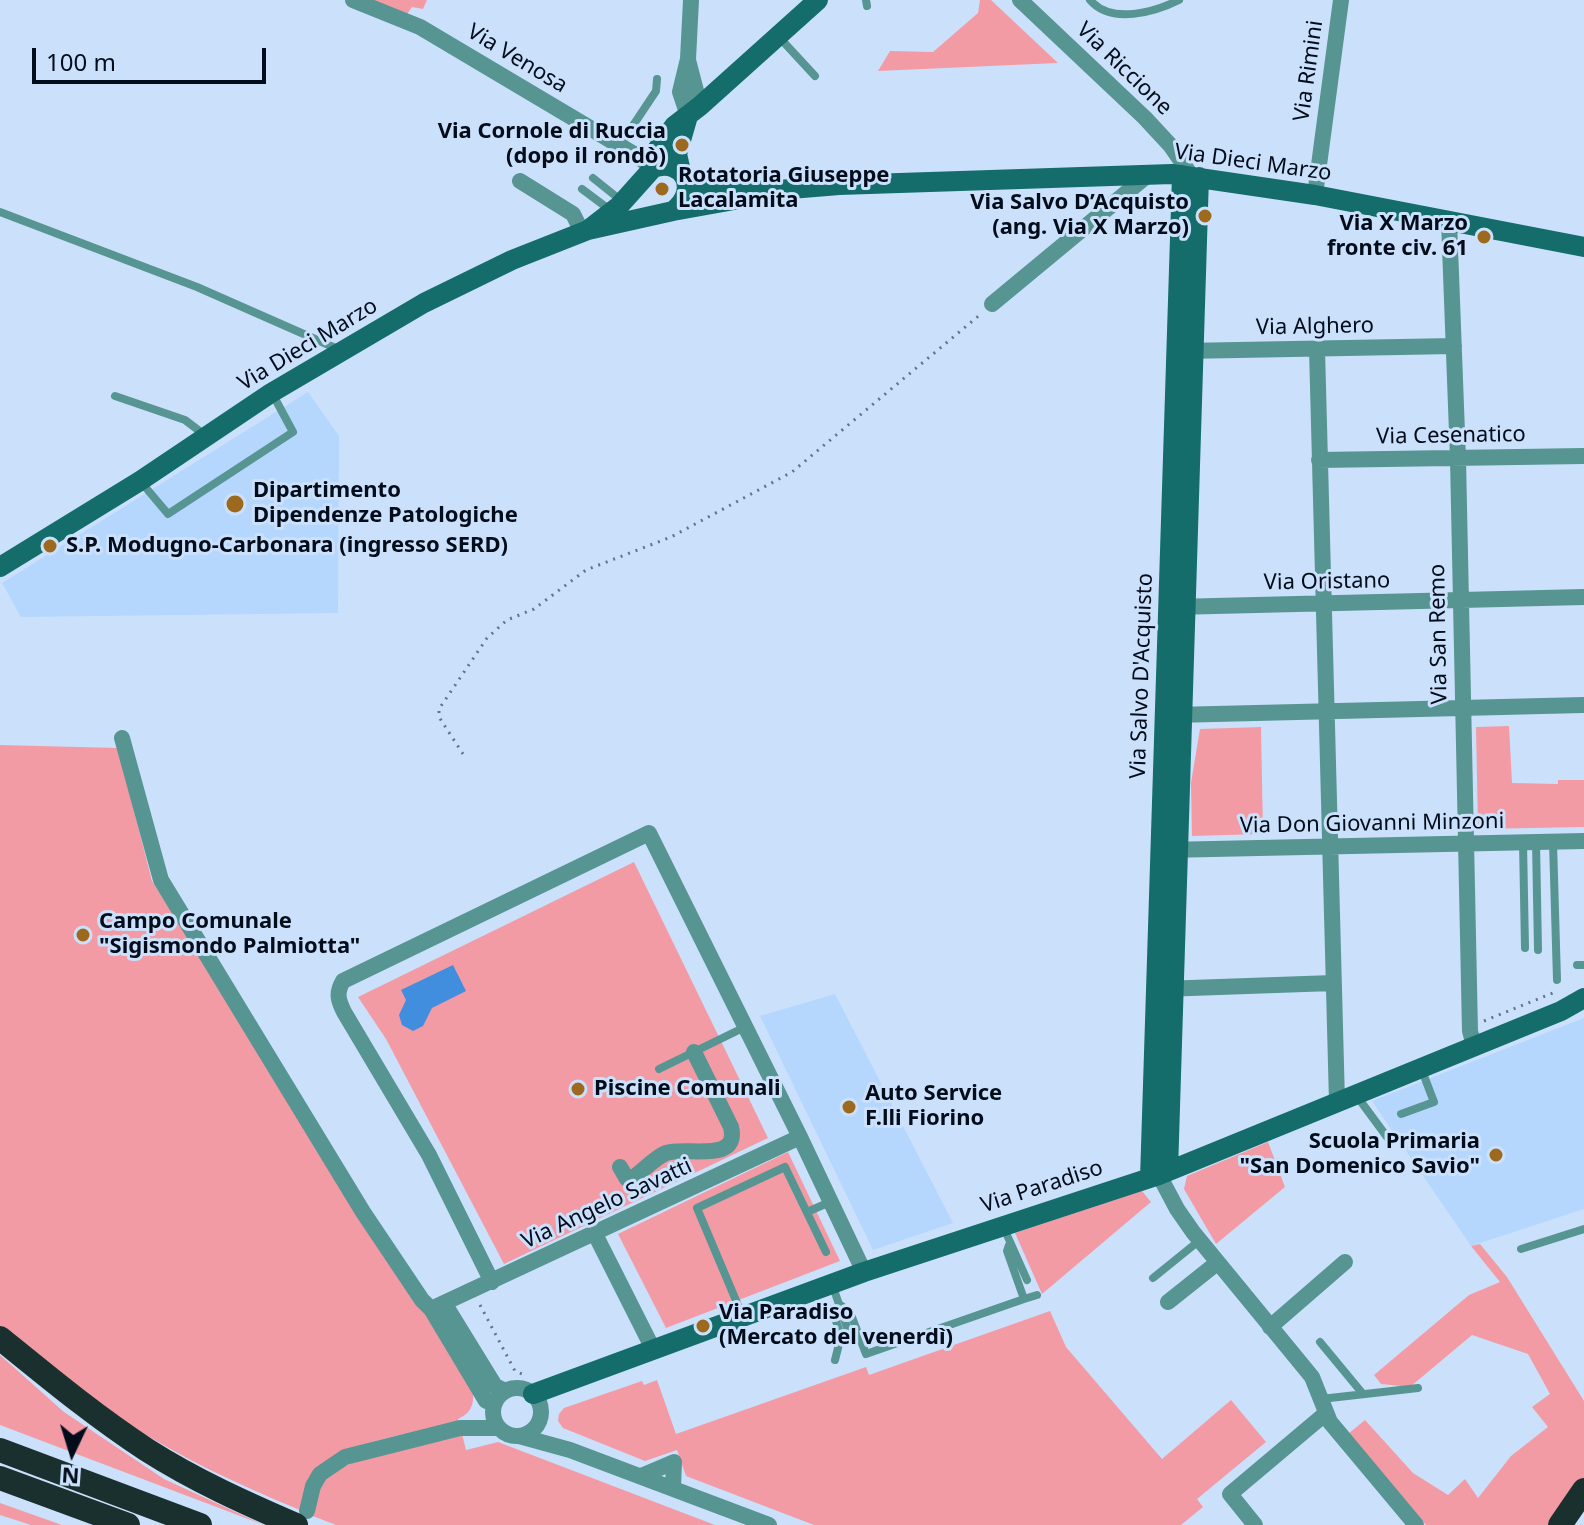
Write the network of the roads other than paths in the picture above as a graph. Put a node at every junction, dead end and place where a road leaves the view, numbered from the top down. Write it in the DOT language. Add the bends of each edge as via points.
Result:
graph roads {
  1 [pos="353,0"];
  2 [pos="691,0"];
  3 [pos="818,0"];
  4 [pos="1020,0"];
  5 [pos="1090,0"];
  6 [pos="1179,0"];
  7 [pos="1341,0"];
  8 [pos="778,36"];
  9 [pos="688,59"];
  10 [pos="815,76"];
  11 [pos="657,79"];
  12 [pos="728,80"];
  13 [pos="694,111"];
  14 [pos="620,145"];
  15 [pos="1149,174"];
  16 [pos="646,175"];
  17 [pos="1191,176"];
  18 [pos="593,178"];
  19 [pos="684,178"];
  20 [pos="520,181"];
  21 [pos="582,189"];
  22 [pos="766,191"];
  23 [pos="1315,195"];
  24 [pos="618,206"];
  25 [pos="0,212"];
  26 [pos="669,212"];
  27 [pos="1449,221"];
  28 [pos="585,231"];
  29 [pos="1584,247"];
  30 [pos="992,304"];
  31 [pos="1454,346"];
  32 [pos="1317,349"];
  33 [pos="341,350"];
  34 [pos="1185,351"];
  35 [pos="271,393"];
  36 [pos="115,396"];
  37 [pos="207,436"];
  38 [pos="1584,456"];
  39 [pos="1458,459"];
  40 [pos="1319,460"];
  41 [pos="140,481"];
  42 [pos="0,567"];
  43 [pos="1584,597"];
  44 [pos="1459,600"];
  45 [pos="1323,604"];
  46 [pos="1177,607"];
  47 [pos="1584,705"];
  48 [pos="1462,708"];
  49 [pos="1326,711"];
  50 [pos="1173,715"];
  51 [pos="122,738"];
  52 [pos="1584,841"];
  53 [pos="1537,842"];
  54 [pos="1468,844"];
  55 [pos="1331,846"];
  56 [pos="1169,850"];
  57 [pos="1525,948"];
  58 [pos="1538,950"];
  59 [pos="1557,980"];
  60 [pos="1333,983"];
  61 [pos="1165,989"];
  62 [pos="1584,998"];
  63 [pos="1584,1007"];
  64 [pos="1561,1011"];
  65 [pos="746,1027"];
  66 [pos="1474,1046"];
  67 [pos="694,1052"];
  68 [pos="1420,1068"];
  69 [pos="659,1069"];
  70 [pos="1346,1098"];
  71 [pos="1401,1114"];
  72 [pos="800,1137"];
  73 [pos="1390,1141"];
  74 [pos="620,1167"];
  75 [pos="1159,1175"];
  76 [pos="831,1201"];
  77 [pos="807,1212"];
  78 [pos="1584,1229"];
  79 [pos="595,1234"];
  80 [pos="1006,1235"];
  81 [pos="1200,1240"];
  82 [pos="1521,1249"];
  83 [pos="826,1252"];
  84 [pos="1345,1262"];
  85 [pos="1217,1263"];
  86 [pos="864,1272"];
  87 [pos="1153,1278"];
  88 [pos="1027,1280"];
  89 [pos="492,1282"];
  90 [pos="832,1283"];
  91 [pos="1037,1295"];
  92 [pos="1024,1299"];
  93 [pos="1168,1302"];
  94 [pos="839,1304"];
  95 [pos="437,1306"];
  96 [pos="743,1317"];
  97 [pos="1270,1327"];
  98 [pos="0,1338"];
  99 [pos="852,1342"];
  100 [pos="1320,1342"];
  101 [pos="654,1351"];
  102 [pos="835,1360"];
  103 [pos="1418,1388"];
  104 [pos="533,1394"];
  105 [pos="1363,1394"];
  106 [pos="500,1397"];
  107 [pos="1323,1406"];
  108 [pos="540,1418"];
  109 [pos="460,1428"];
  110 [pos="499,1428"];
  111 [pos="519,1436"];
  112 [pos="0,1450"];
  113 [pos="570,1450"];
  114 [pos="641,1476"];
  115 [pos="0,1478"];
  116 [pos="673,1488"];
  117 [pos="301,1518"];
  118 [pos="128,1525"];
  119 [pos="200,1525"];
  120 [pos="769,1525"];
  121 [pos="1255,1525"];
  122 [pos="1416,1525"];
  1 -- 14 [label="street, Via Venosa" via="420,27"];
  2 -- 9 [label="street"];
  3 -- 8 [label="street"];
  4 -- 17 [label="street, Via Riccione" via="1145,118"];
  5 -- 6 [label="lane" via="1115,13 1141,14"];
  7 -- 23 [label="street, Via Rimini"];
  8 -- 10 [label="lane"];
  8 -- 12 [label="street"];
  9 -- 12 [label="street" via="706,77"];
  9 -- 13 [label="street" via="680,92"];
  11 -- 14 [label="lane" via="656,91"];
  12 -- 13 [label="street"];
  13 -- 16 [label="street" via="661,140"];
  13 -- 19 [label="street" via="677,154"];
  14 -- 16 [label="street, Via Venosa"];
  15 -- 17 [label="street, Via Dieci Marzo"];
  15 -- 22 [label="street, Via Dieci Marzo"];
  15 -- 30 [label="street"];
  16 -- 19 [label="street" via="668,166"];
  16 -- 24 [label="street"];
  16 -- 26 [label="street" via="639,192 646,205"];
  17 -- 23 [label="street, Via Dieci Marzo"];
  17 -- 34 [label="street, Via Salvo D'Acquisto"];
  18 -- 24 [label="lane"];
  19 -- 22 [label="street, Via Dieci Marzo" via="698,188"];
  19 -- 26 [label="street" via="686,199"];
  20 -- 28 [label="street" via="573,214"];
  21 -- 24 [label="lane"];
  22 -- 26 [label="street, Via Dieci Marzo" via="748,199"];
  23 -- 27 [label="street, Via Dieci Marzo"];
  24 -- 28 [label="street"];
  25 -- 33 [label="lane" via="197,287"];
  26 -- 28 [label="street, Via Dieci Marzo"];
  27 -- 29 [label="street, Via Dieci Marzo"];
  27 -- 31 [label="street, Via San Remo"];
  28 -- 33 [label="street, Via Dieci Marzo" via="474,278"];
  31 -- 32 [label="street, Via Alghero"];
  31 -- 39 [label="street, Via San Remo"];
  32 -- 34 [label="street, Via Alghero"];
  32 -- 40 [label="street"];
  33 -- 35 [label="street, Via Dieci Marzo"];
  34 -- 46 [label="street, Via Salvo D'Acquisto"];
  35 -- 37 [label="street, Via Dieci Marzo"];
  35 -- 41 [label="lane" via="293,432 168,514"];
  36 -- 37 [label="lane" via="185,420"];
  37 -- 41 [label="street, Via Dieci Marzo"];
  38 -- 39 [label="street, Via Cesenatico"];
  39 -- 40 [label="street, Via Cesenatico"];
  39 -- 44 [label="street, Via San Remo"];
  40 -- 45 [label="street"];
  41 -- 42 [label="street, Via Dieci Marzo" via="116,503"];
  43 -- 44 [label="street, Via Oristano"];
  44 -- 45 [label="street, Via Oristano"];
  44 -- 48 [label="street, Via San Remo"];
  45 -- 46 [label="street, Via Oristano"];
  45 -- 49 [label="street"];
  46 -- 50 [label="street, Via Salvo D'Acquisto"];
  47 -- 48 [label="street"];
  48 -- 49 [label="street"];
  48 -- 54 [label="street, Via San Remo"];
  49 -- 50 [label="street"];
  49 -- 55 [label="street"];
  50 -- 56 [label="street, Via Salvo D'Acquisto"];
  51 -- 95 [label="street" via="161,880 363,1212 422,1300"];
  52 -- 53 [label="street, Via Don Giovanni Minzoni"];
  53 -- 54 [label="street, Via Don Giovanni Minzoni"];
  53 -- 57 [label="lane"];
  53 -- 58 [label="lane"];
  53 -- 59 [label="lane"];
  54 -- 55 [label="street, Via Don Giovanni Minzoni"];
  54 -- 66 [label="street, Via San Remo"];
  55 -- 56 [label="street, Via Don Giovanni Minzoni"];
  55 -- 60 [label="street"];
  56 -- 61 [label="street, Via Salvo D'Acquisto"];
  60 -- 61 [label="street"];
  60 -- 70 [label="street"];
  61 -- 75 [label="street, Via Salvo D'Acquisto"];
  62 -- 64 [label="street, Via Paradiso"];
  63 -- 64 [label="street, Via Paradiso"];
  64 -- 66 [label="street, Via Paradiso"];
  65 -- 67 [label="lane"];
  65 -- 72 [label="street"];
  65 -- 89 [label="street" via="649,833 343,981 337,991 339,1002 429,1155"];
  66 -- 68 [label="street, Via Paradiso"];
  67 -- 69 [label="lane"];
  67 -- 74 [label="street" via="731,1127 731,1142 710,1152 663,1154 630,1180"];
  68 -- 70 [label="street, Via Paradiso"];
  68 -- 71 [label="lane" via="1434,1102"];
  70 -- 73 [label="lane"];
  70 -- 75 [label="street, Via Paradiso"];
  72 -- 76 [label="street"];
  72 -- 79 [label="street, Via Angelo Savatti"];
  75 -- 80 [label="street, Via Paradiso"];
  75 -- 81 [label="street"];
  76 -- 77 [label="lane"];
  76 -- 86 [label="street"];
  77 -- 83 [label="lane"];
  77 -- 96 [label="lane" via="785,1167 697,1208"];
  78 -- 82 [label="lane"];
  79 -- 89 [label="street, Via Angelo Savatti"];
  79 -- 101 [label="street"];
  80 -- 86 [label="street, Via Paradiso"];
  80 -- 88 [label="lane"];
  80 -- 92 [label="lane"];
  81 -- 85 [label="street"];
  81 -- 87 [label="lane"];
  84 -- 97 [label="street"];
  85 -- 93 [label="street"];
  85 -- 97 [label="street"];
  86 -- 90 [label="street, Via Paradiso"];
  89 -- 95 [label="street, Via Angelo Savatti"];
  90 -- 94 [label="lane"];
  90 -- 96 [label="street, Via Paradiso"];
  91 -- 92 [label="lane"];
  92 -- 94 [label="lane" via="866,1354 850,1312"];
  94 -- 99 [label="lane"];
  94 -- 102 [label="lane" via="835,1318 841,1336"];
  95 -- 106 [label="street" via="486,1401"];
  96 -- 101 [label="street, Via Paradiso"];
  97 -- 107 [label="street" via="1312,1377"];
  98 -- 117 [label="highway" via="147,1449 223,1492"];
  100 -- 105 [label="lane"];
  101 -- 104 [label="street, Via Paradiso"];
  103 -- 105 [label="lane"];
  104 -- 106 [label="street" via="519,1388"];
  104 -- 108 [label="street"];
  105 -- 107 [label="lane"];
  106 -- 109 [label="street"];
  106 -- 110 [label="street" via="493,1415"];
  107 -- 121 [label="street" via="1230,1494"];
  107 -- 122 [label="street"];
  108 -- 111 [label="street"];
  108 -- 113 [label="street" via="552,1438"];
  109 -- 110 [label="street"];
  109 -- 117 [label="street" via="330,1465 313,1486"];
  110 -- 111 [label="street"];
  111 -- 113 [label="street"];
  112 -- 119 [label="highway"];
  113 -- 114 [label="street"];
  114 -- 116 [label="street"];
  114 -- 116 [label="street" via="674,1462"];
  115 -- 118 [label="highway"];
  116 -- 120 [label="street"];
}
